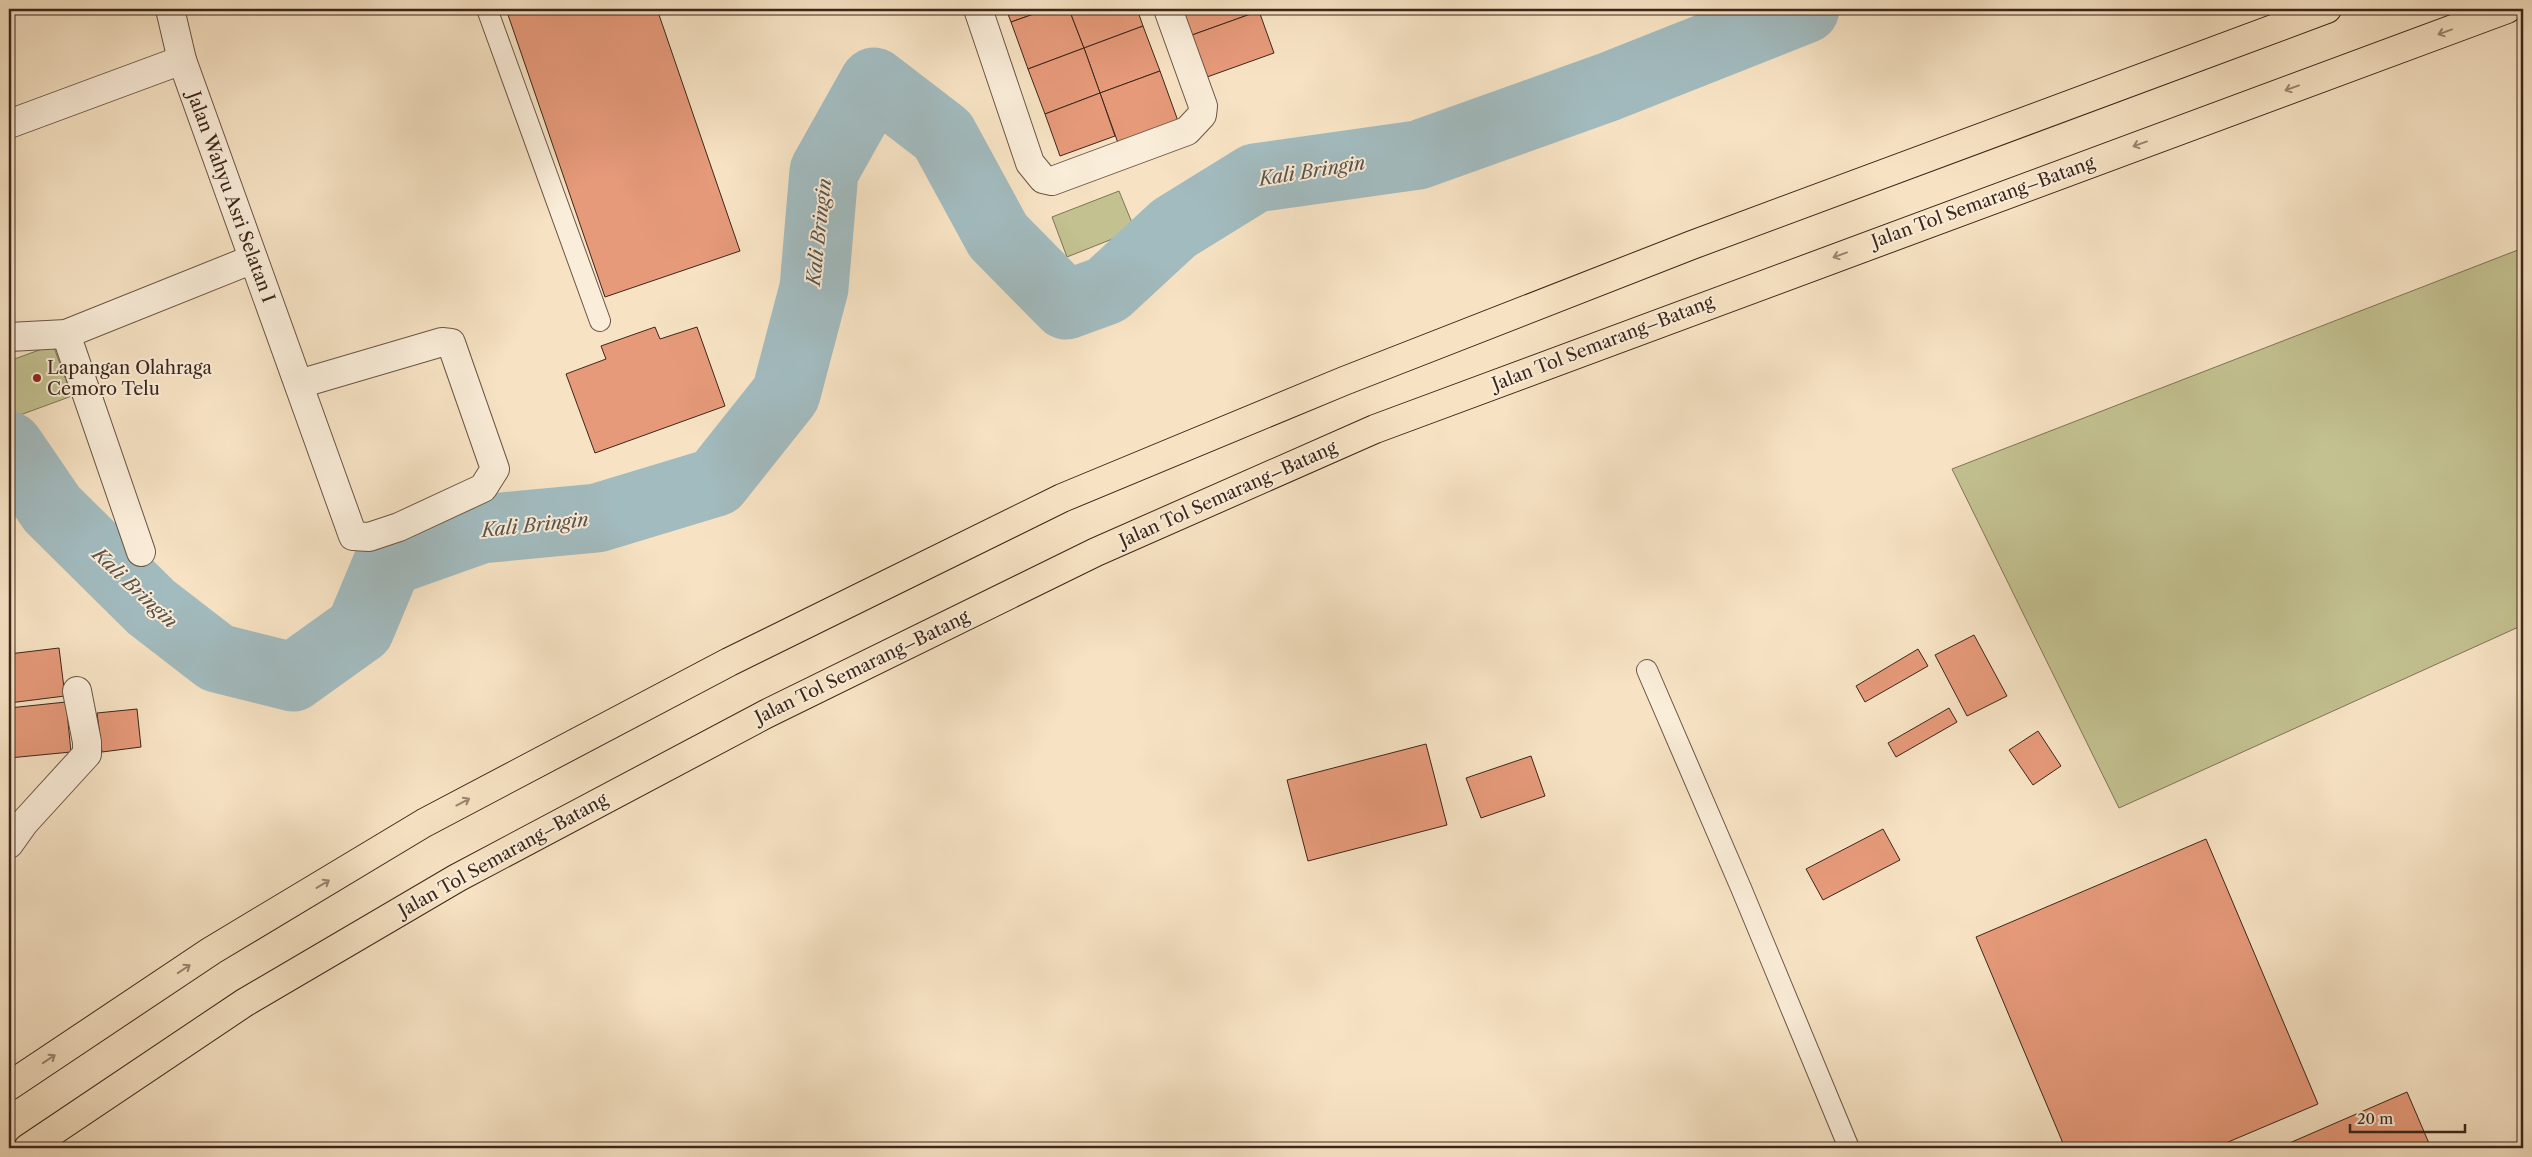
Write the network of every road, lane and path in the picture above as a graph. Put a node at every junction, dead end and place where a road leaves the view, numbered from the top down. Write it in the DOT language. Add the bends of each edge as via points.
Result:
graph roads {
  1 [pos="170,9"];
  2 [pos="487,9"];
  3 [pos="978,9"];
  4 [pos="1168,9"];
  5 [pos="2327,9"];
  6 [pos="2507,9"];
  7 [pos="182,60"];
  8 [pos="9,124"];
  9 [pos="253,259"];
  10 [pos="600,321"];
  11 [pos="66,334"];
  12 [pos="9,338"];
  13 [pos="299,384"];
  14 [pos="141,552"];
  15 [pos="1647,670"];
  16 [pos="77,691"];
  17 [pos="9,844"];
  18 [pos="9,1086"];
  19 [pos="28,1148"];
  20 [pos="1849,1148"];
  1 -- 7 [label="street, Jalan Wahyu Asri Selatan I"];
  2 -- 10 [label="lane"];
  3 -- 4 [label="street" via="1030,163 1043,179 1052,181 1187,132 1202,115 1203,106"];
  18 -- 5 [label="highway, one-way" via="211,951 424,823 728,662 1062,498 1344,381 1692,245"];
  6 -- 19 [label="highway, Jalan Tol Semarang–Batang, one-way" via="1375,429 1096,552 766,714 457,878 244,1003"];
  7 -- 8 [label="street"];
  7 -- 9 [label="street, Jalan Wahyu Asri Selatan I"];
  9 -- 11 [label="street"];
  9 -- 13 [label="street, Jalan Wahyu Asri Selatan I"];
  11 -- 12 [label="street"];
  11 -- 14 [label="street"];
  13 -- 13 [label="street, Jalan Wahyu Asri Selatan I" via="451,342 495,469 483,488 399,527 369,536 353,536"];
  15 -- 20 [label="lane"];
  16 -- 17 [label="street" via="87,754"];
}
